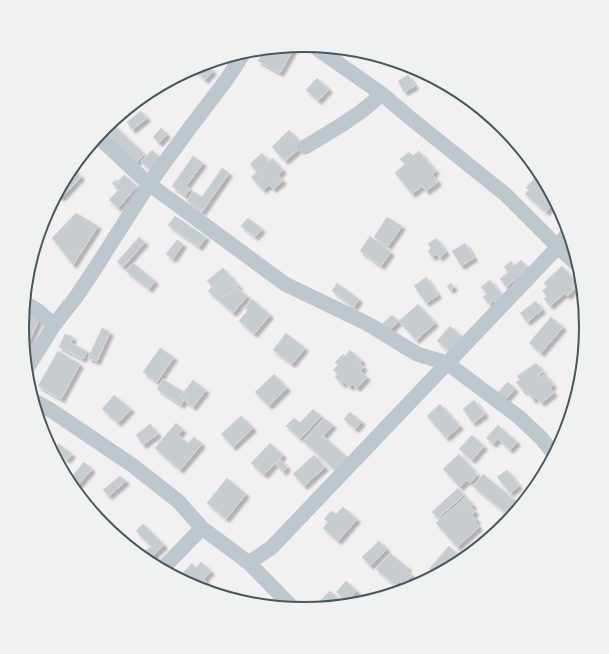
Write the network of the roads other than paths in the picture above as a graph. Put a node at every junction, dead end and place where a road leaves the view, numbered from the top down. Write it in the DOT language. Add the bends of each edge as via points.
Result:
graph roads {
  1 [pos="322,52"];
  2 [pos="239,60"];
  3 [pos="382,94"];
  4 [pos="102,140"];
  5 [pos="305,147"];
  6 [pos="150,184"];
  7 [pos="565,237"];
  8 [pos="558,247"];
  9 [pos="572,259"];
  10 [pos="30,306"];
  11 [pos="54,325"];
  12 [pos="31,362"];
  13 [pos="447,364"];
  14 [pos="40,404"];
  15 [pos="551,450"];
  16 [pos="202,528"];
  17 [pos="250,563"];
  18 [pos="166,566"];
  19 [pos="288,602"];
  1 -- 3 [label="street"];
  2 -- 6 [label="street"];
  3 -- 5 [label="street" via="362,111"];
  3 -- 8 [label="street" via="506,195"];
  4 -- 6 [label="street"];
  6 -- 11 [label="street" via="76,297"];
  6 -- 13 [label="street" via="285,284 368,324 416,354"];
  7 -- 8 [label="street"];
  8 -- 9 [label="street"];
  8 -- 13 [label="street"];
  10 -- 11 [label="street"];
  11 -- 12 [label="street"];
  13 -- 15 [label="street" via="519,417"];
  13 -- 17 [label="street" via="272,547"];
  14 -- 16 [label="street" via="132,465 178,501"];
  16 -- 17 [label="street"];
  16 -- 18 [label="street"];
  17 -- 19 [label="street"];
}
